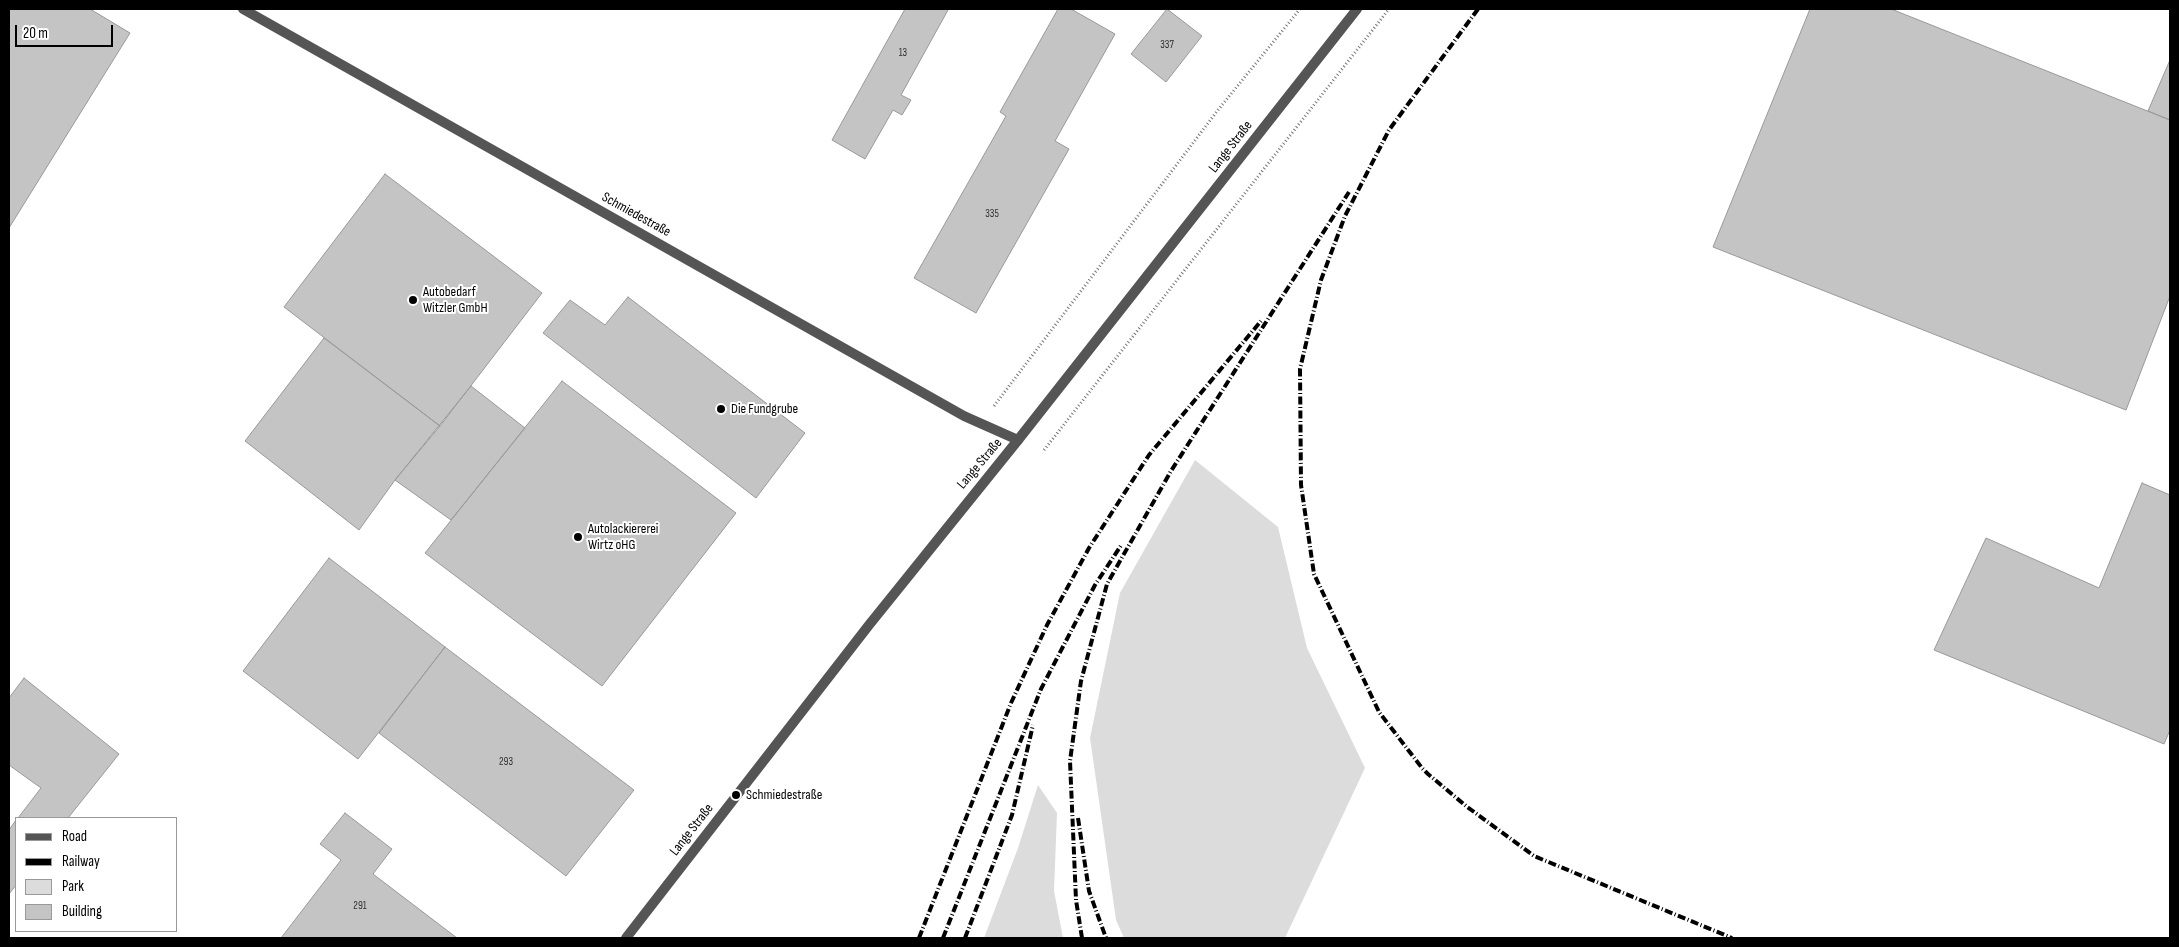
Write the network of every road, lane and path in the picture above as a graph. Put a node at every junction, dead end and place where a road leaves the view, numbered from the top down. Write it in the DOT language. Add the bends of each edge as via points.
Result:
graph roads {
  1 [pos="243,9"];
  2 [pos="1300,9"];
  3 [pos="1357,9"];
  4 [pos="1389,9"];
  5 [pos="980,424"];
  6 [pos="1018,440"];
  7 [pos="1044,450"];
  8 [pos="626,938"];
  1 -- 5 [label="street, Schmiedestraße"];
  2 -- 5 [label="path" via="1218,110"];
  3 -- 6 [label="street, Lange Straße"];
  4 -- 7 [label="path"];
  5 -- 6 [label="street, Schmiedestraße"];
  6 -- 8 [label="street, Lange Straße" via="883,607"];
}
